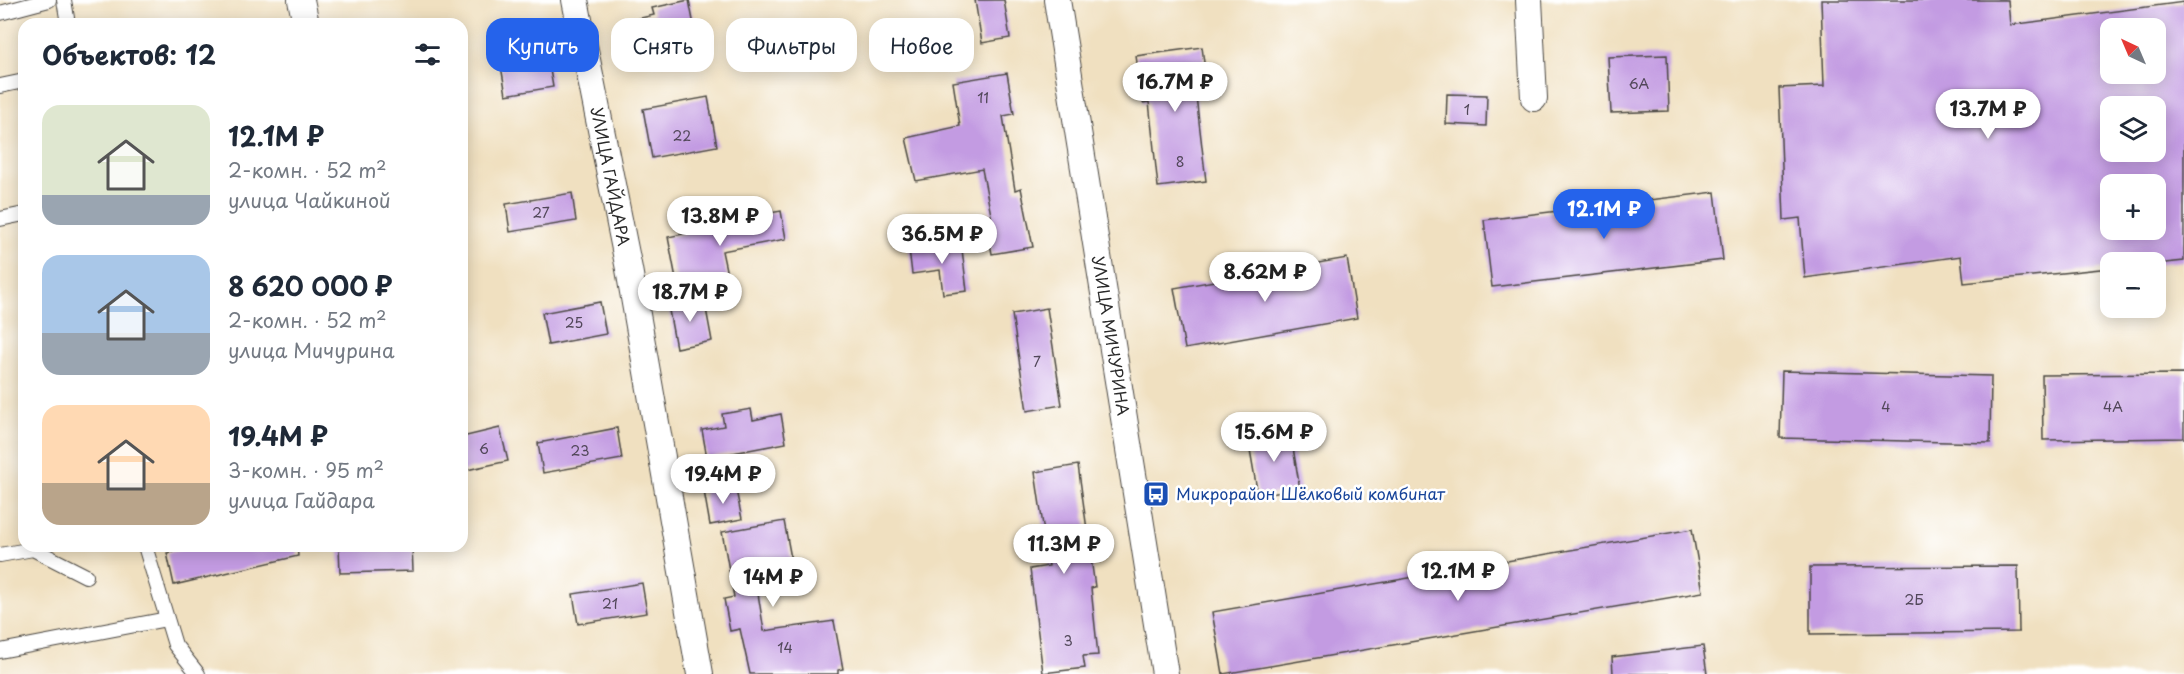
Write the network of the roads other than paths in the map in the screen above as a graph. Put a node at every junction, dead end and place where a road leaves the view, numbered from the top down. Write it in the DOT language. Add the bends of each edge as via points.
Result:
graph roads {
  1 [pos="48,0"];
  2 [pos="64,0"];
  3 [pos="301,0"];
  4 [pos="575,0"];
  5 [pos="1057,0"];
  6 [pos="1529,0"];
  7 [pos="0,13"];
  8 [pos="67,18"];
  9 [pos="305,18"];
  10 [pos="18,82"];
  11 [pos="0,86"];
  12 [pos="1534,98"];
  13 [pos="18,215"];
  14 [pos="0,219"];
  15 [pos="18,552"];
  16 [pos="39,552"];
  17 [pos="147,552"];
  18 [pos="0,555"];
  19 [pos="86,576"];
  20 [pos="167,619"];
  21 [pos="0,651"];
  22 [pos="198,674"];
  23 [pos="700,674"];
  24 [pos="1164,674"];
  1 -- 7 [label="lane"];
  2 -- 8 [label="lane"];
  3 -- 9 [label="street"];
  4 -- 23 [label="street, УЛИЦА ГАЙДАРА" via="629,269"];
  5 -- 24 [label="street, УЛИЦА МИЧУРИНА"];
  6 -- 12 [label="street"];
  10 -- 11 [label="lane"];
  13 -- 14 [label="lane"];
  15 -- 18 [label="lane"];
  16 -- 19 [label="lane"];
  17 -- 20 [label="lane"];
  20 -- 21 [label="lane"];
  20 -- 22 [label="lane" via="175,645"];
}
